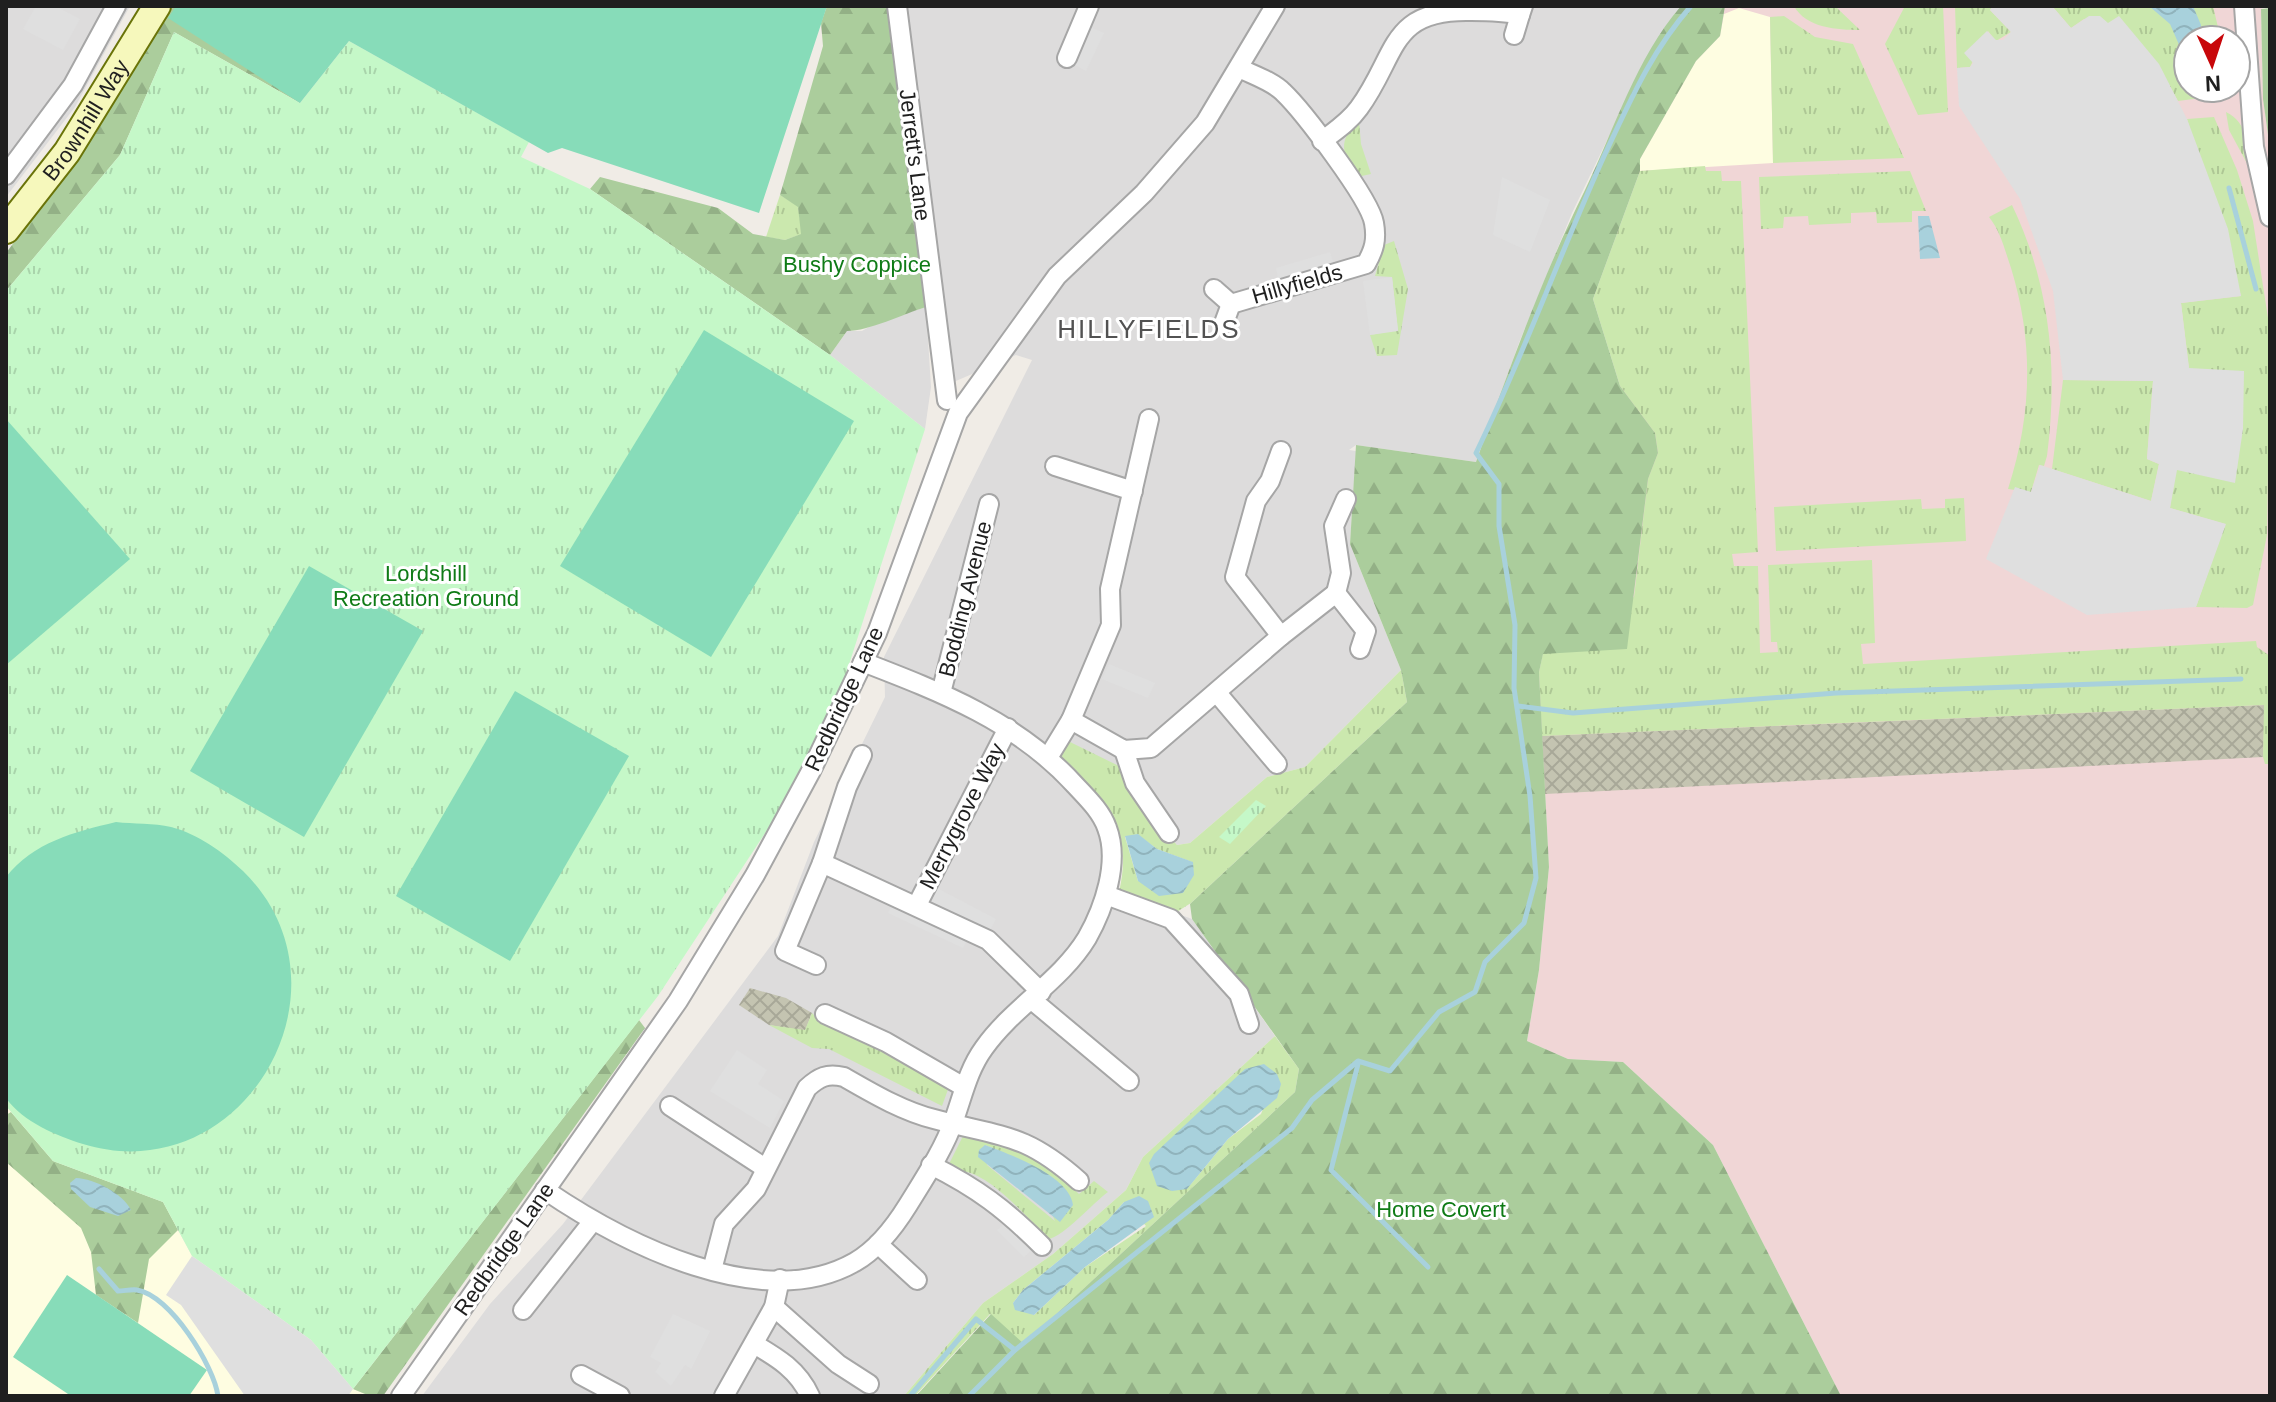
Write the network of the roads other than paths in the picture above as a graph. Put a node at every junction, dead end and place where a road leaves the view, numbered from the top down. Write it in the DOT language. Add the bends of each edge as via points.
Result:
graph roads {
  1 [pos="157,6"];
  2 [pos="897,6"];
  3 [pos="1089,6"];
  4 [pos="1275,6"];
  5 [pos="2244,6"];
  6 [pos="111,8"];
  7 [pos="1522,11"];
  8 [pos="1514,35"];
  9 [pos="1067,58"];
  10 [pos="1239,68"];
  11 [pos="1322,141"];
  12 [pos="6,175"];
  13 [pos="2270,217"];
  14 [pos="6,230"];
  15 [pos="1214,289"];
  16 [pos="1231,304"];
  17 [pos="1224,323"];
  18 [pos="947,400"];
  19 [pos="1149,419"];
  20 [pos="1281,451"];
  21 [pos="1055,466"];
  22 [pos="1133,491"];
  23 [pos="1346,499"];
  24 [pos="989,504"];
  25 [pos="1336,593"];
  26 [pos="1281,636"];
  27 [pos="1360,649"];
  28 [pos="863,662"];
  29 [pos="941,693"];
  30 [pos="1217,693"];
  31 [pos="1071,720"];
  32 [pos="1008,728"];
  33 [pos="1124,750"];
  34 [pos="862,755"];
  35 [pos="1049,756"];
  36 [pos="1277,764"];
  37 [pos="1169,833"];
  38 [pos="822,863"];
  39 [pos="1106,895"];
  40 [pos="917,905"];
  41 [pos="816,965"];
  42 [pos="1036,996"];
  43 [pos="825,1014"];
  44 [pos="1249,1024"];
  45 [pos="1129,1081"];
  46 [pos="964,1087"];
  47 [pos="670,1106"];
  48 [pos="953,1123"];
  49 [pos="931,1165"];
  50 [pos="765,1168"];
  51 [pos="1079,1181"];
  52 [pos="545,1190"];
  53 [pos="593,1221"];
  54 [pos="878,1244"];
  55 [pos="1042,1246"];
  56 [pos="712,1270"];
  57 [pos="780,1279"];
  58 [pos="917,1280"];
  59 [pos="774,1307"];
  60 [pos="523,1310"];
  61 [pos="754,1344"];
  62 [pos="581,1375"];
  63 [pos="869,1384"];
  64 [pos="401,1396"];
  65 [pos="620,1396"];
  66 [pos="724,1396"];
  67 [pos="810,1396"];
  1 -- 14 [label="street, Brownhill Way" via="67,152"];
  2 -- 18 [label="street, Jerrett's Lane"];
  3 -- 9 [label="street"];
  4 -- 10 [label="street, Redbridge Lane"];
  5 -- 13 [label="street" via="2254,147"];
  6 -- 12 [label="street" via="73,85"];
  7 -- 8 [label="street"];
  7 -- 11 [label="street" via="1453,11 1419,19 1402,33 1359,108"];
  10 -- 11 [label="street, Hillyfields" via="1281,90"];
  10 -- 28 [label="street, Redbridge Lane" via="1181,153 1057,276 958,413"];
  11 -- 16 [label="street, Hillyfields" via="1367,205 1375,248 1366,264"];
  15 -- 16 [label="street, Hillyfields"];
  16 -- 17 [label="street, Hillyfields"];
  19 -- 22 [label="street"];
  20 -- 26 [label="street" via="1256,501 1235,577"];
  21 -- 22 [label="street"];
  22 -- 31 [label="street" via="1110,589 1111,625"];
  23 -- 25 [label="street" via="1334,526 1341,573"];
  24 -- 29 [label="street, Bodding Avenue"];
  25 -- 26 [label="street"];
  25 -- 27 [label="street" via="1366,631"];
  26 -- 30 [label="street"];
  28 -- 29 [label="street, Bodding Avenue"];
  28 -- 52 [label="street, Redbridge Lane" via="804,784 716,942"];
  29 -- 32 [label="street, Bodding Avenue"];
  30 -- 33 [label="street" via="1151,748"];
  30 -- 36 [label="street"];
  31 -- 33 [label="street"];
  31 -- 35 [label="street"];
  32 -- 35 [label="street, Bodding Avenue"];
  32 -- 40 [label="street, Merrygrove Way"];
  33 -- 37 [label="street" via="1135,783"];
  34 -- 38 [label="street"];
  35 -- 39 [label="street, Bodding Avenue" via="1098,811 1108,831 1111,864"];
  38 -- 40 [label="street, Merrygrove Way"];
  38 -- 41 [label="street" via="785,951"];
  39 -- 42 [label="street, Bodding Avenue" via="1085,942"];
  39 -- 44 [label="street" via="1171,919 1239,994"];
  40 -- 42 [label="street, Merrygrove Way" via="988,940"];
  42 -- 45 [label="street"];
  42 -- 46 [label="street, Bodding Avenue" via="985,1046"];
  43 -- 46 [label="street"];
  46 -- 48 [label="street, Bodding Avenue"];
  47 -- 50 [label="street"];
  48 -- 49 [label="street, Bodding Avenue"];
  48 -- 50 [label="street" via="910,1111 844,1077 819,1077 807,1088"];
  48 -- 51 [label="street" via="1005,1134 1042,1150"];
  49 -- 54 [label="street, Bodding Avenue"];
  49 -- 55 [label="street" via="1004,1207"];
  50 -- 56 [label="street" via="756,1189 724,1224"];
  52 -- 53 [label="street, Bodding Avenue"];
  52 -- 64 [label="street, Redbridge Lane"];
  53 -- 56 [label="street, Bodding Avenue" via="674,1260"];
  53 -- 60 [label="street"];
  54 -- 57 [label="street, Bodding Avenue" via="856,1262 830,1273"];
  54 -- 58 [label="street"];
  56 -- 57 [label="street, Bodding Avenue"];
  57 -- 59 [label="street"];
  59 -- 61 [label="street"];
  59 -- 63 [label="street"];
  61 -- 66 [label="street"];
  61 -- 67 [label="street" via="784,1362 803,1380"];
  62 -- 65 [label="street"];
}
